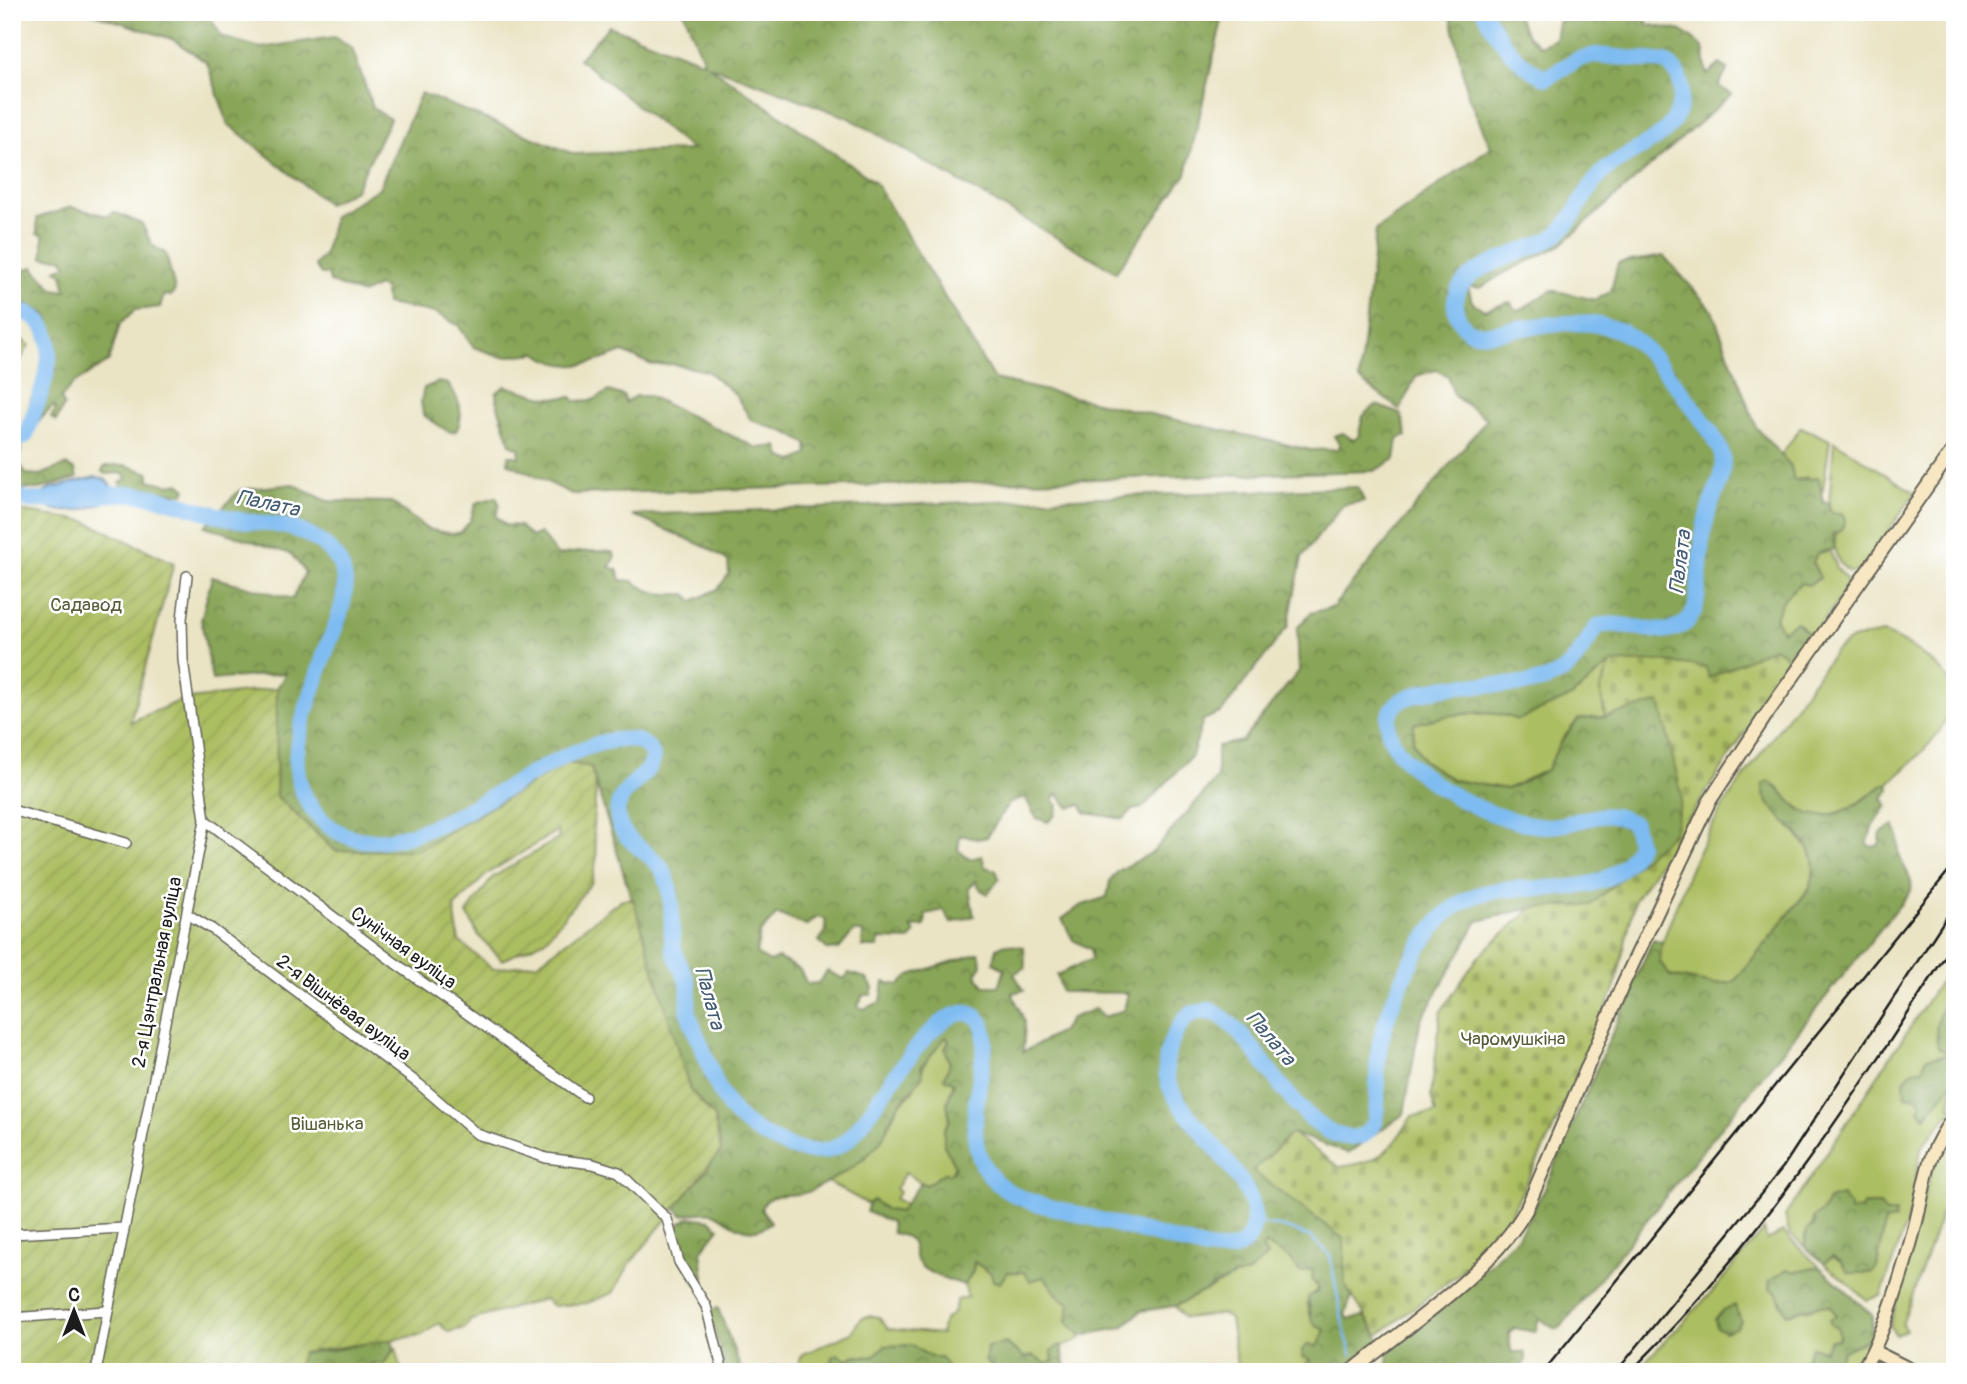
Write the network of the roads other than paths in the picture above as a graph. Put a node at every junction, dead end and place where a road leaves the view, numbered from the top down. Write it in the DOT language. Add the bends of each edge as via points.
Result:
graph roads {
  1 [pos="1955,447"];
  2 [pos="187,576"];
  3 [pos="12,810"];
  4 [pos="205,820"];
  5 [pos="126,843"];
  6 [pos="187,914"];
  7 [pos="585,1097"];
  8 [pos="1955,1116"];
  9 [pos="124,1228"];
  10 [pos="12,1234"];
  11 [pos="106,1311"];
  12 [pos="12,1318"];
  13 [pos="1875,1352"];
  14 [pos="96,1372"];
  15 [pos="723,1372"];
  16 [pos="1351,1372"];
  17 [pos="1861,1372"];
  18 [pos="1915,1372"];
  1 -- 16 [label="street" via="1709,802 1512,1236 1490,1260"];
  2 -- 4 [label="street, 2-я Цэнтральная вуліца" via="183,660"];
  3 -- 5 [label="street"];
  4 -- 6 [label="street, 2-я Цэнтральная вуліца"];
  4 -- 7 [label="street, Сунічная вуліца" via="466,1015"];
  6 -- 9 [label="street, 2-я Цэнтральная вуліца"];
  6 -- 15 [label="street, 2-я Вішнёвая вуліца" via="419,1084 477,1134 546,1158 619,1172 667,1219 679,1262 706,1306"];
  8 -- 13 [label="street" via="1932,1148 1915,1226"];
  9 -- 10 [label="street"];
  9 -- 11 [label="street, 2-я Цэнтральная вуліца"];
  11 -- 12 [label="street"];
  11 -- 14 [label="street, 2-я Цэнтральная вуліца"];
  13 -- 17 [label="street"];
  13 -- 18 [label="street"];
}
